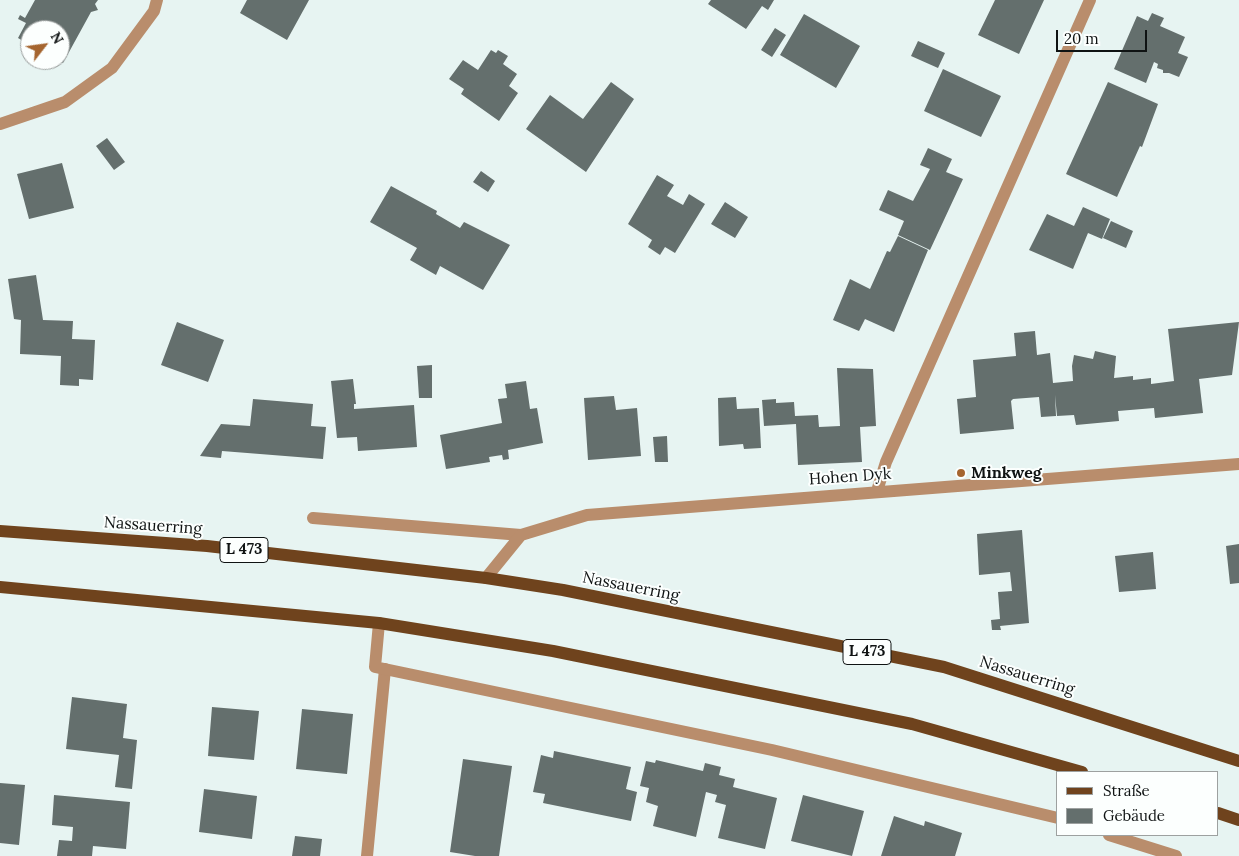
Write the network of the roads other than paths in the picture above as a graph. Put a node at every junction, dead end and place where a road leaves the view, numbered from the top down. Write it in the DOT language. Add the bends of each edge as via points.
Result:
graph roads {
  1 [pos="158,0"];
  2 [pos="1090,0"];
  3 [pos="0,124"];
  4 [pos="1239,464"];
  5 [pos="877,491"];
  6 [pos="313,518"];
  7 [pos="0,532"];
  8 [pos="521,535"];
  9 [pos="486,578"];
  10 [pos="0,587"];
  11 [pos="379,623"];
  12 [pos="380,668"];
  13 [pos="1239,761"];
  14 [pos="1078,771"];
  15 [pos="1219,813"];
  16 [pos="1056,818"];
  17 [pos="1239,820"];
  18 [pos="1112,836"];
  19 [pos="367,856"];
  20 [pos="1176,856"];
  1 -- 3 [label="street" via="112,68 65,102"];
  2 -- 5 [label="street" via="886,462"];
  4 -- 5 [label="street, Hohen Dyk"];
  5 -- 8 [label="street, Hohen Dyk" via="587,515"];
  6 -- 8 [label="street"];
  7 -- 9 [label="main road, Nassauerring / L 473" via="207,546"];
  8 -- 9 [label="street"];
  9 -- 13 [label="main road, Nassauerring / L 473" via="563,590 944,667"];
  10 -- 11 [label="main road"];
  11 -- 12 [label="street"];
  11 -- 14 [label="main road" via="553,651 912,724"];
  12 -- 16 [label="street" via="772,750"];
  12 -- 19 [label="street"];
  15 -- 17 [label="main road"];
  18 -- 20 [label="street"];
}
